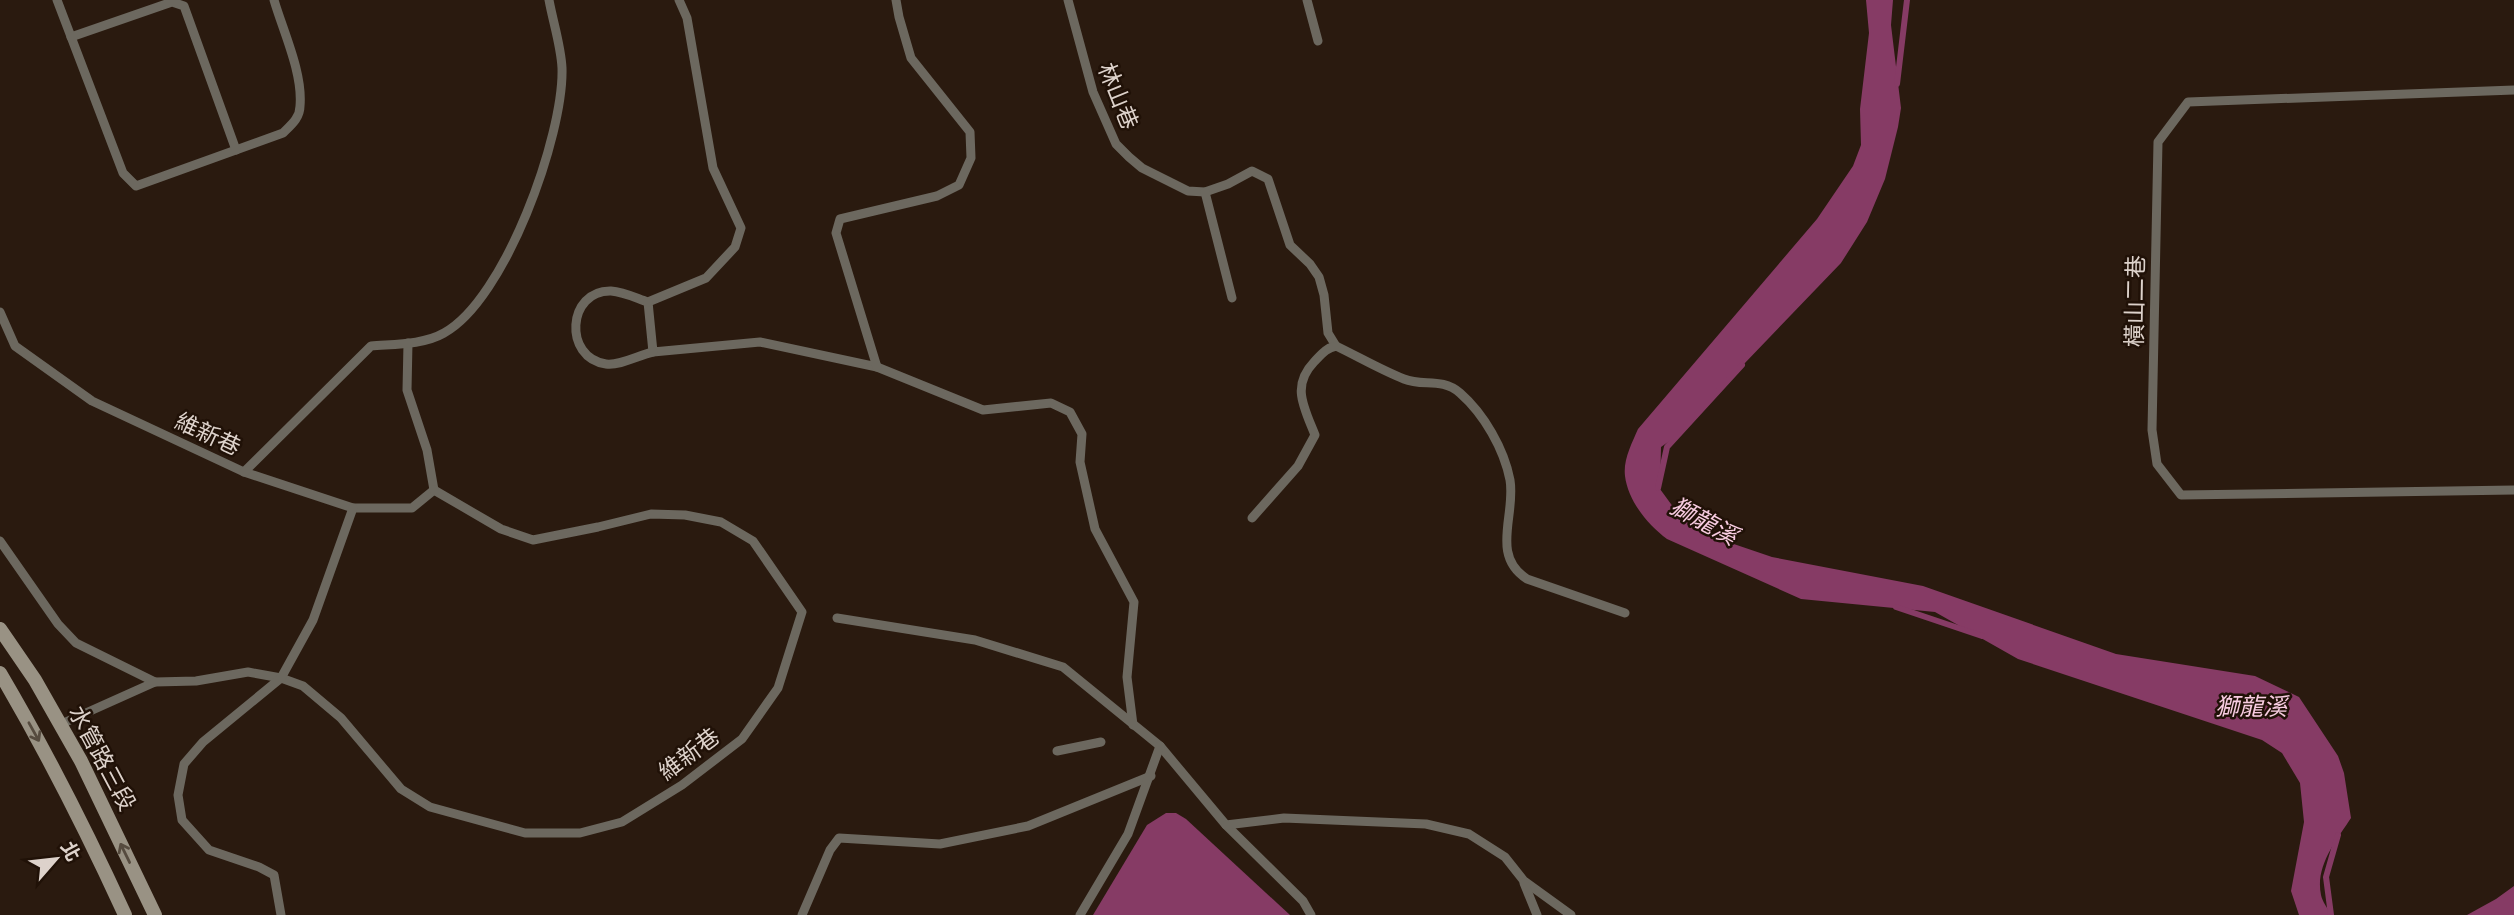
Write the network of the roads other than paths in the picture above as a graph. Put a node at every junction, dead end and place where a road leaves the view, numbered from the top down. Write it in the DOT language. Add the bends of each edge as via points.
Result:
graph roads {
  1 [pos="57,0"];
  2 [pos="274,0"];
  3 [pos="549,0"];
  4 [pos="679,0"];
  5 [pos="896,0"];
  6 [pos="1068,0"];
  7 [pos="1307,0"];
  8 [pos="71,37"];
  9 [pos="1318,41"];
  10 [pos="2514,90"];
  11 [pos="236,150"];
  12 [pos="1205,191"];
  13 [pos="1232,298"];
  14 [pos="648,302"];
  15 [pos="0,312"];
  16 [pos="408,343"];
  17 [pos="1336,346"];
  18 [pos="653,352"];
  19 [pos="877,367"];
  20 [pos="244,472"];
  21 [pos="434,490"];
  22 [pos="2514,490"];
  23 [pos="353,508"];
  24 [pos="1252,519"];
  25 [pos="0,541"];
  26 [pos="1625,613"];
  27 [pos="837,618"];
  28 [pos="0,629"];
  29 [pos="0,673"];
  30 [pos="281,678"];
  31 [pos="155,682"];
  32 [pos="1133,724"];
  33 [pos="60,725"];
  34 [pos="1101,742"];
  35 [pos="1160,746"];
  36 [pos="1057,751"];
  37 [pos="1151,776"];
  38 [pos="1226,825"];
  39 [pos="1524,881"];
  40 [pos="125,915"];
  41 [pos="155,915"];
  42 [pos="281,915"];
  43 [pos="802,915"];
  44 [pos="1080,915"];
  45 [pos="1311,915"];
  46 [pos="1537,915"];
  47 [pos="1571,915"];
  1 -- 8 [label="lane"];
  2 -- 11 [label="lane" via="296,69 300,107 283,133"];
  3 -- 16 [label="lane" via="562,68 556,119 528,211 492,282 461,322 442,335"];
  4 -- 14 [label="lane" via="687,18 713,168 741,228 734,247 706,278"];
  5 -- 19 [label="lane" via="911,58 970,132 971,158 959,185 937,195 840,219 835,233"];
  6 -- 12 [label="lane, 林山巷" via="1093,92 1116,144 1142,168 1188,191"];
  7 -- 9 [label="lane"];
  8 -- 11 [label="lane" via="123,173 136,186"];
  8 -- 11 [label="lane" via="172,2 184,6"];
  10 -- 22 [label="lane, 橫山二巷" via="2188,102 2158,142 2151,430 2157,464 2181,495"];
  12 -- 13 [label="lane"];
  12 -- 17 [label="lane" via="1252,171 1268,179 1290,245 1319,278 1328,332"];
  14 -- 18 [label="lane"];
  14 -- 18 [label="lane" via="602,292 584,303 575,331 582,350 597,361 615,364"];
  15 -- 20 [label="lane, 維新巷" via="15,346 92,401"];
  16 -- 20 [label="lane" via="371,346"];
  16 -- 21 [label="lane" via="407,390 428,450"];
  17 -- 24 [label="lane" via="1320,356 1300,384 1315,435 1298,466"];
  17 -- 26 [label="lane" via="1407,381 1443,384 1458,392 1494,438 1506,465 1511,507 1506,550 1519,573"];
  18 -- 19 [label="lane" via="760,342"];
  19 -- 32 [label="lane" via="983,410 1051,403 1070,412 1082,434 1080,462 1095,529 1134,602 1128,677"];
  20 -- 23 [label="lane, 維新巷"];
  21 -- 23 [label="lane, 維新巷" via="412,509"];
  21 -- 30 [label="lane, 維新巷" via="501,528 533,540 651,513 721,522 753,541 802,612 778,688 742,739 682,785 622,822 579,833 525,833 430,807 401,789 341,718 303,686"];
  23 -- 30 [label="lane" via="313,620"];
  25 -- 31 [label="lane, 維新巷" via="76,643"];
  27 -- 32 [label="lane" via="975,640 1063,667"];
  28 -- 33 [label="main road, 水管路三段"];
  29 -- 40 [label="main road, one-way" via="42,746"];
  30 -- 31 [label="lane, 維新巷" via="248,672"];
  30 -- 42 [label="lane" via="202,742 184,764 178,795 182,820 209,850 274,875"];
  31 -- 33 [label="lane, 維新巷"];
  32 -- 35 [label="lane"];
  41 -- 33 [label="main road, 水管路三段, one-way"];
  34 -- 36 [label="lane"];
  35 -- 37 [label="lane"];
  35 -- 38 [label="lane"];
  37 -- 43 [label="lane" via="1028,826 940,844 839,838"];
  37 -- 44 [label="lane" via="1128,834"];
  38 -- 39 [label="lane" via="1284,818 1426,824 1469,834 1504,857"];
  38 -- 45 [label="lane" via="1303,901"];
  39 -- 46 [label="lane"];
  39 -- 47 [label="lane"];
}
